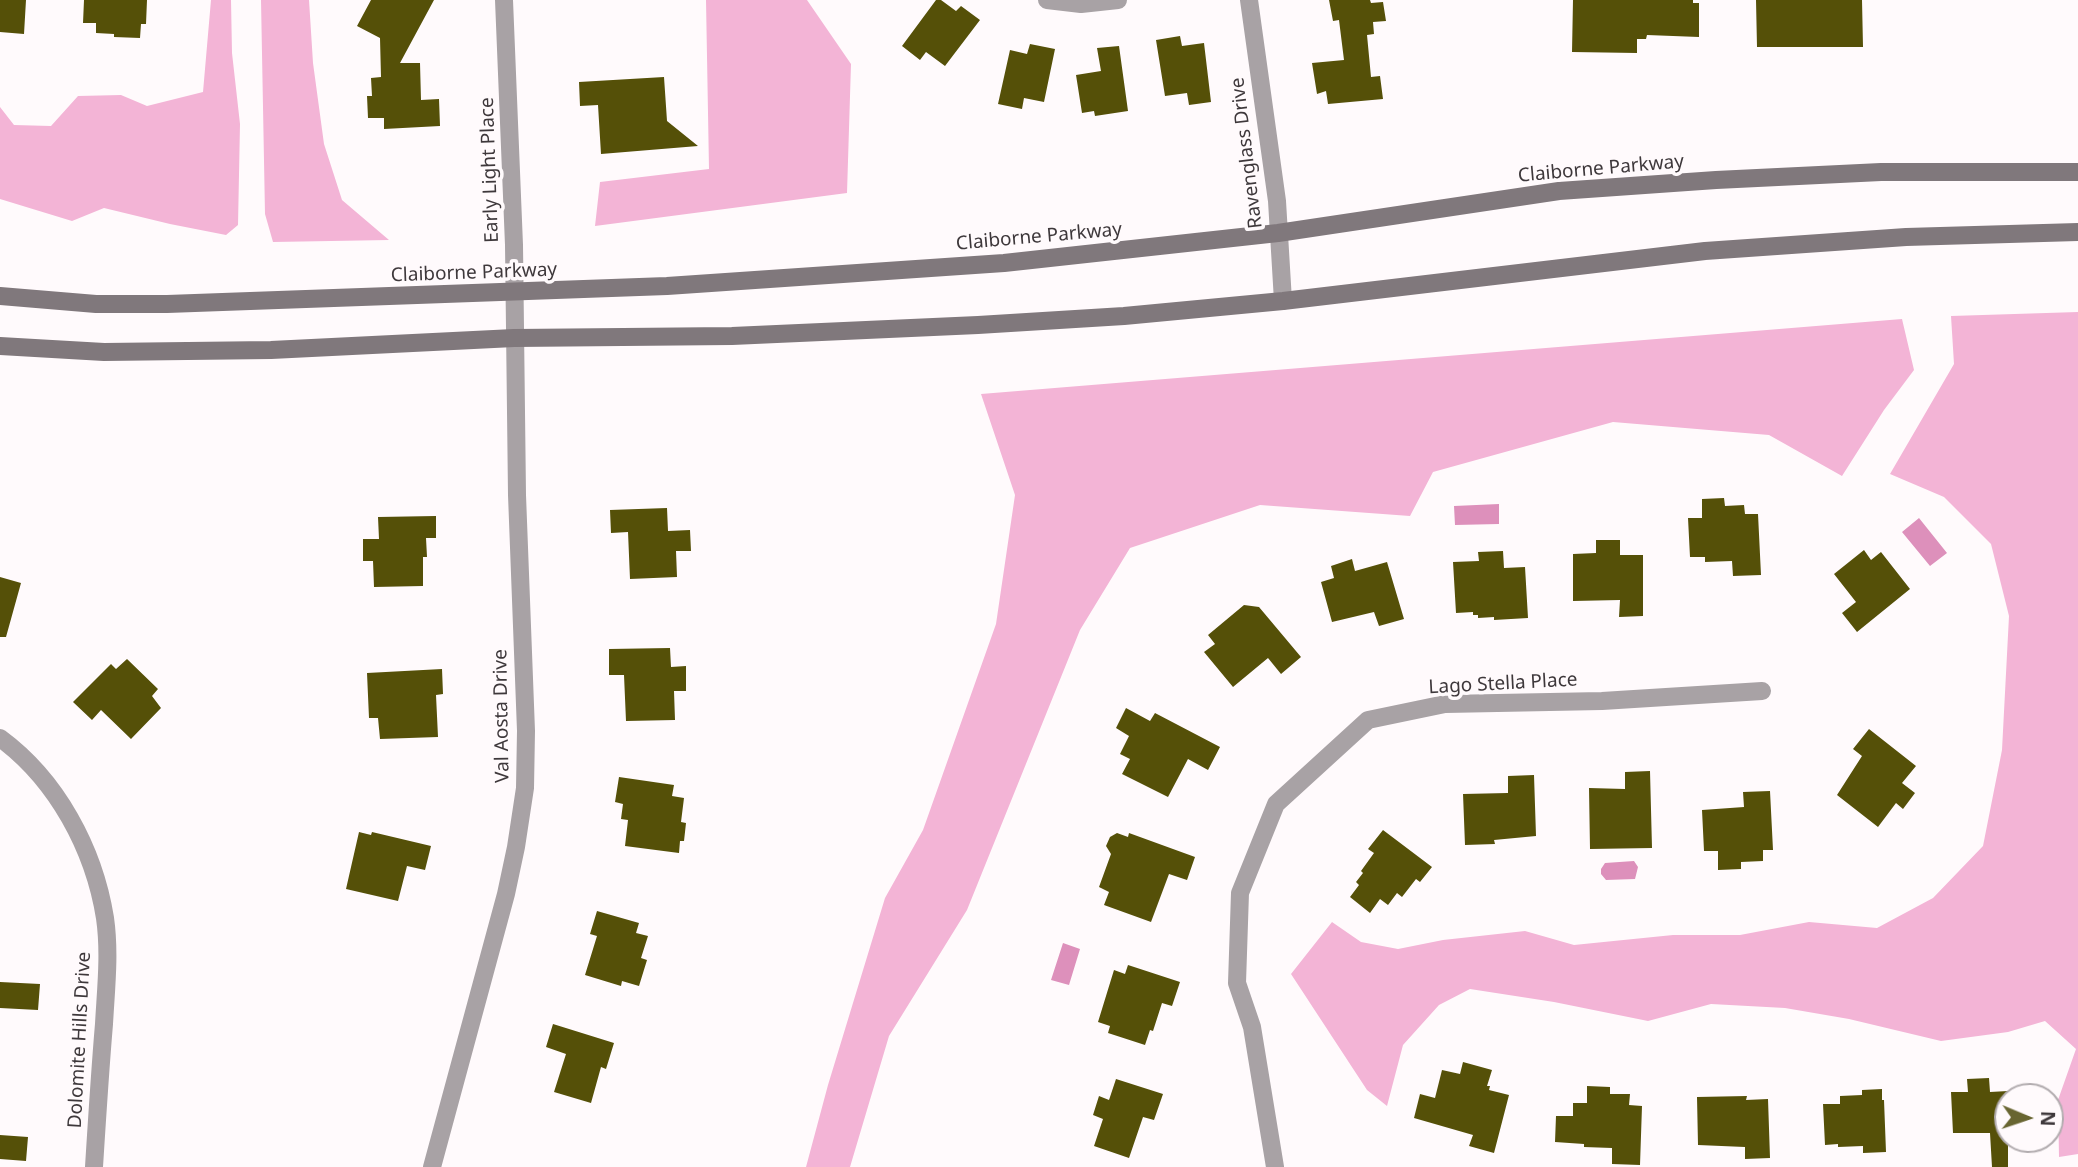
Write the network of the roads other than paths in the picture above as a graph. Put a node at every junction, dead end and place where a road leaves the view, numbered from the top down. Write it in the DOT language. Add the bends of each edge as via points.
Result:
graph roads {
  1 [pos="505,0"];
  2 [pos="1047,0"];
  3 [pos="1118,0"];
  4 [pos="1249,0"];
  5 [pos="2078,172"];
  6 [pos="2078,232"];
  7 [pos="1278,233"];
  8 [pos="514,293"];
  9 [pos="0,296"];
  10 [pos="1283,301"];
  11 [pos="514,338"];
  12 [pos="0,346"];
  13 [pos="1762,691"];
  14 [pos="0,738"];
  15 [pos="94,1167"];
  16 [pos="432,1167"];
  17 [pos="1275,1167"];
  1 -- 8 [label="street, Early Light Place"];
  2 -- 3 [label="street" via="1081,4"];
  4 -- 7 [label="street, Ravenglass Drive"];
  5 -- 7 [label="main road, Claiborne Parkway" via="1881,172 1576,190"];
  6 -- 10 [label="main road" via="1906,237 1705,251"];
  7 -- 8 [label="main road, Claiborne Parkway" via="1004,263"];
  7 -- 10 [label="street, Ravenglass Drive"];
  8 -- 9 [label="main road, Claiborne Parkway" via="143,304"];
  8 -- 11 [label="street, Early Light Place"];
  10 -- 11 [label="main road" via="965,326 732,336"];
  11 -- 12 [label="main road" via="271,350 103,352"];
  11 -- 16 [label="street, Val Aosta Drive" via="525,788 506,894"];
  13 -- 17 [label="street, Lago Stella Place" via="1445,704 1368,720 1276,804 1240,893 1237,983 1251,1027"];
  14 -- 15 [label="street, Dolomite Hills Drive" via="36,771 61,803 82,841 105,918 108,960"];
}
